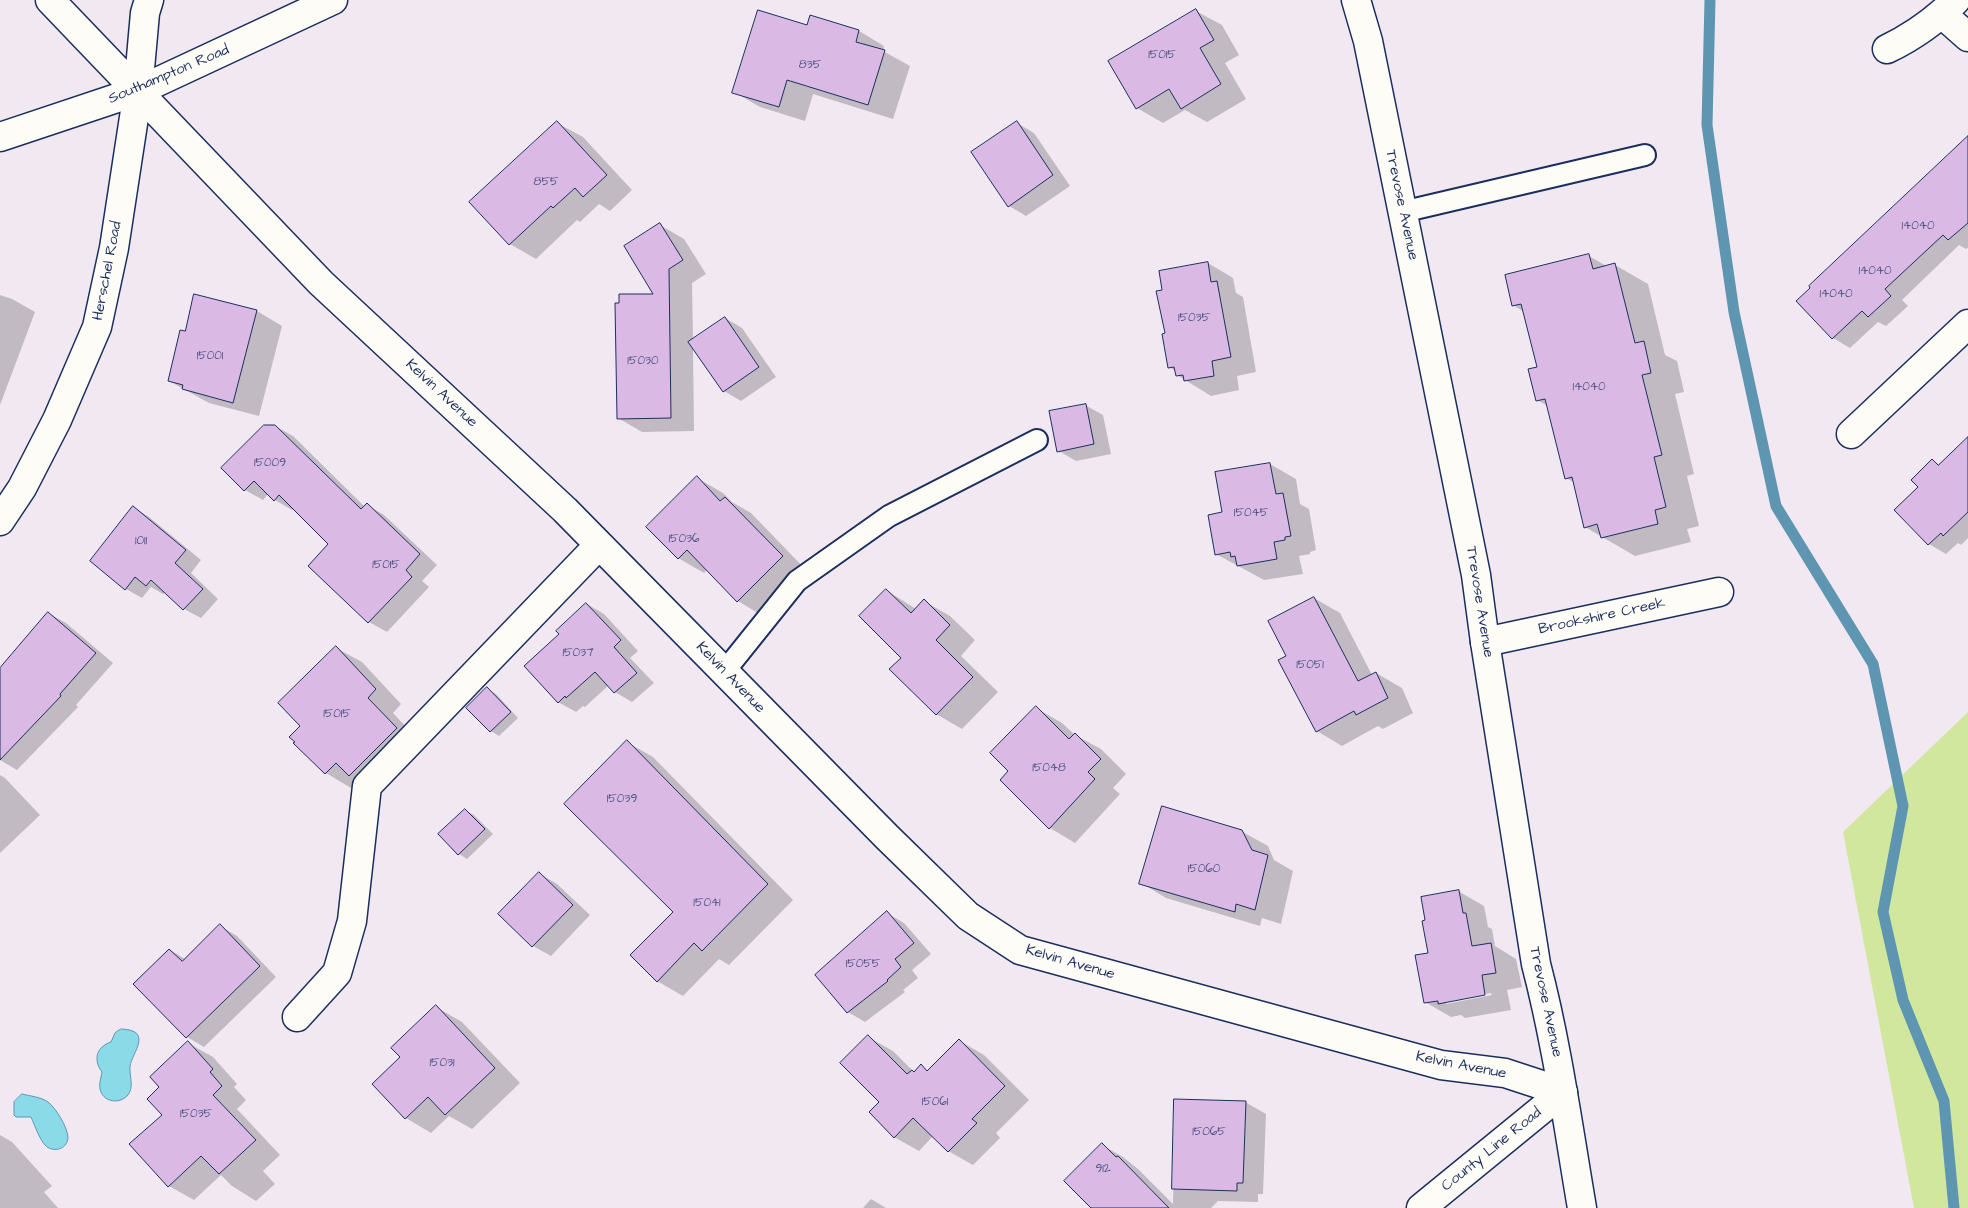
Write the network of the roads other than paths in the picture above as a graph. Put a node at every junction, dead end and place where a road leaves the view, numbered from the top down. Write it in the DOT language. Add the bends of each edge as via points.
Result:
graph roads {
  1 [pos="50,0"];
  2 [pos="149,0"];
  3 [pos="333,0"];
  4 [pos="1356,0"];
  5 [pos="1949,7"];
  6 [pos="1968,37"];
  7 [pos="1887,50"];
  8 [pos="138,91"];
  9 [pos="0,137"];
  10 [pos="1646,155"];
  11 [pos="1402,212"];
  12 [pos="1968,324"];
  13 [pos="1851,434"];
  14 [pos="1037,440"];
  15 [pos="0,521"];
  16 [pos="599,545"];
  17 [pos="1719,592"];
  18 [pos="1485,642"];
  19 [pos="724,672"];
  20 [pos="298,1017"];
  21 [pos="1563,1092"];
  22 [pos="1421,1208"];
  23 [pos="1582,1208"];
  1 -- 8 [label="street, Kelvin Avenue"];
  2 -- 8 [label="street, Herschel Road"];
  3 -- 8 [label="street, Southampton Road"];
  4 -- 11 [label="street, Trevose Avenue" via="1368,41"];
  5 -- 6 [label="street"];
  5 -- 7 [label="street" via="1914,36"];
  8 -- 9 [label="street, Southampton Road"];
  8 -- 15 [label="street, Herschel Road" via="114,248 97,327 57,420 22,488"];
  8 -- 16 [label="street, Kelvin Avenue" via="322,283"];
  10 -- 11 [label="lane"];
  11 -- 18 [label="street, Trevose Avenue" via="1476,574"];
  12 -- 13 [label="street"];
  14 -- 19 [label="lane" via="889,516 797,581"];
  16 -- 19 [label="street, Kelvin Avenue"];
  16 -- 20 [label="street" via="367,786 352,921 337,973"];
  17 -- 18 [label="street, Brookshire Creek"];
  18 -- 21 [label="street, Trevose Avenue" via="1536,964"];
  19 -- 21 [label="street, Kelvin Avenue" via="968,916 1020,950 1441,1065 1505,1073"];
  21 -- 22 [label="street, County Line Road"];
  21 -- 23 [label="street, Trevose Avenue"];
}
